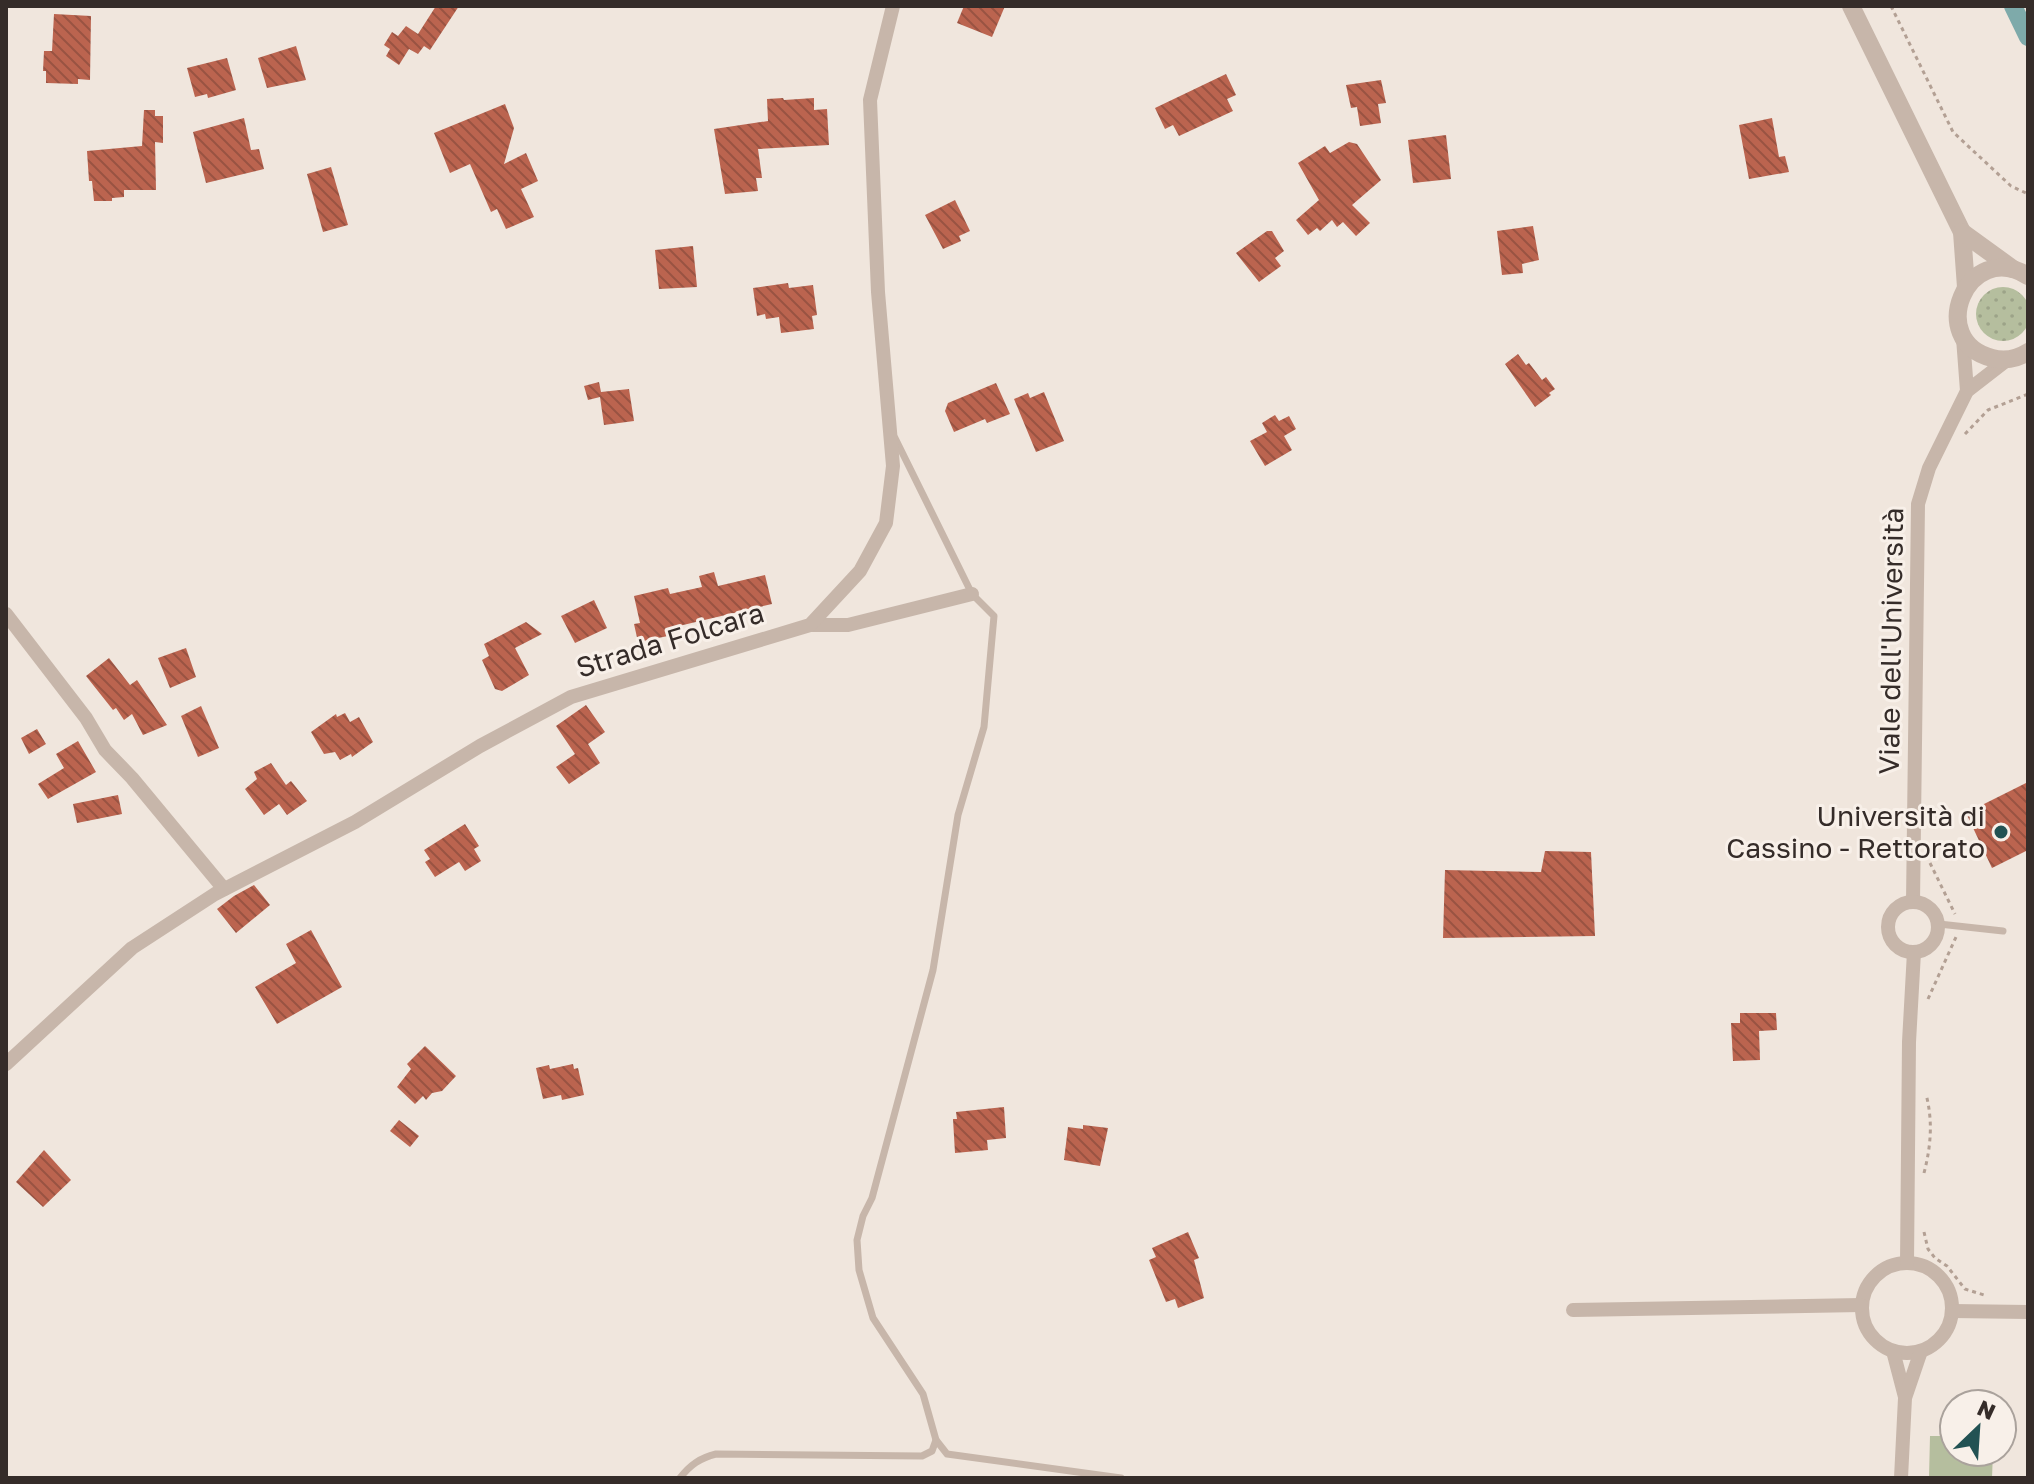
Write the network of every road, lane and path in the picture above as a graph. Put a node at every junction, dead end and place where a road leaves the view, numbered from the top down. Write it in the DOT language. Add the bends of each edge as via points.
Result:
graph roads {
  1 [pos="893,6"];
  2 [pos="1851,6"];
  3 [pos="1891,6"];
  4 [pos="2028,194"];
  5 [pos="1962,232"];
  6 [pos="2021,273"];
  7 [pos="1966,287"];
  8 [pos="1963,338"];
  9 [pos="2021,359"];
  10 [pos="1967,391"];
  11 [pos="2028,394"];
  12 [pos="890,429"];
  13 [pos="1960,440"];
  14 [pos="972,594"];
  15 [pos="6,614"];
  16 [pos="810,625"];
  17 [pos="1930,850"];
  18 [pos="224,889"];
  19 [pos="1913,902"];
  20 [pos="1956,917"];
  21 [pos="1939,924"];
  22 [pos="2003,931"];
  23 [pos="1956,941"];
  24 [pos="1914,952"];
  25 [pos="1925,1005"];
  26 [pos="6,1064"];
  27 [pos="1925,1092"];
  28 [pos="1922,1181"];
  29 [pos="1923,1224"];
  30 [pos="1907,1263"];
  31 [pos="1994,1296"];
  32 [pos="1861,1305"];
  33 [pos="1573,1310"];
  34 [pos="1952,1311"];
  35 [pos="2028,1312"];
  36 [pos="1893,1351"];
  37 [pos="1921,1351"];
  38 [pos="1905,1398"];
  39 [pos="936,1440"];
  40 [pos="680,1478"];
  41 [pos="1121,1478"];
  42 [pos="1901,1478"];
  1 -- 12 [label="street, Strada Folcara" via="870,100"];
  2 -- 5 [label="street"];
  3 -- 4 [label="path" via="1953,132 2011,186"];
  5 -- 6 [label="street"];
  5 -- 7 [label="street"];
  6 -- 7 [label="street" via="1987,271"];
  7 -- 8 [label="street" via="1957,312"];
  8 -- 9 [label="street" via="1983,355"];
  8 -- 10 [label="street"];
  9 -- 10 [label="street, Viale dell'Università"];
  10 -- 19 [label="street, Viale dell'Università" via="1929,468 1918,504"];
  11 -- 13 [label="path" via="1988,410"];
  12 -- 14 [label="lane"];
  12 -- 16 [label="street, Strada Folcara" via="893,466 886,523 860,571"];
  14 -- 16 [label="street" via="848,625"];
  14 -- 39 [label="lane" via="994,616 984,727 958,815 933,970 857,1240 859,1270 873,1318 923,1394"];
  15 -- 18 [label="street" via="105,750"];
  16 -- 18 [label="street, Strada Folcara" via="571,697 355,822"];
  17 -- 20 [label="path" via="1930,864"];
  18 -- 26 [label="street, Strada Folcara" via="132,948"];
  19 -- 21 [label="street" via="1930,908"];
  19 -- 24 [label="street" via="1898,907 1888,927 1899,948"];
  21 -- 22 [label="lane"];
  21 -- 24 [label="street" via="1929,947"];
  23 -- 25 [label="path"];
  24 -- 30 [label="street"];
  27 -- 28 [label="path" via="1931,1121"];
  29 -- 31 [label="path" via="1928,1249 1965,1289"];
  30 -- 32 [label="street" via="1893,1265 1871,1280"];
  30 -- 34 [label="street" via="1940,1277"];
  32 -- 33 [label="street"];
  32 -- 36 [label="street" via="1869,1334"];
  34 -- 35 [label="street"];
  34 -- 37 [label="street" via="1943,1336"];
  36 -- 37 [label="street"];
  36 -- 38 [label="street"];
  37 -- 38 [label="street"];
  38 -- 42 [label="street"];
  39 -- 40 [label="lane" via="932,1451 922,1456 716,1454 702,1458"];
  39 -- 41 [label="lane" via="947,1454"];
}
